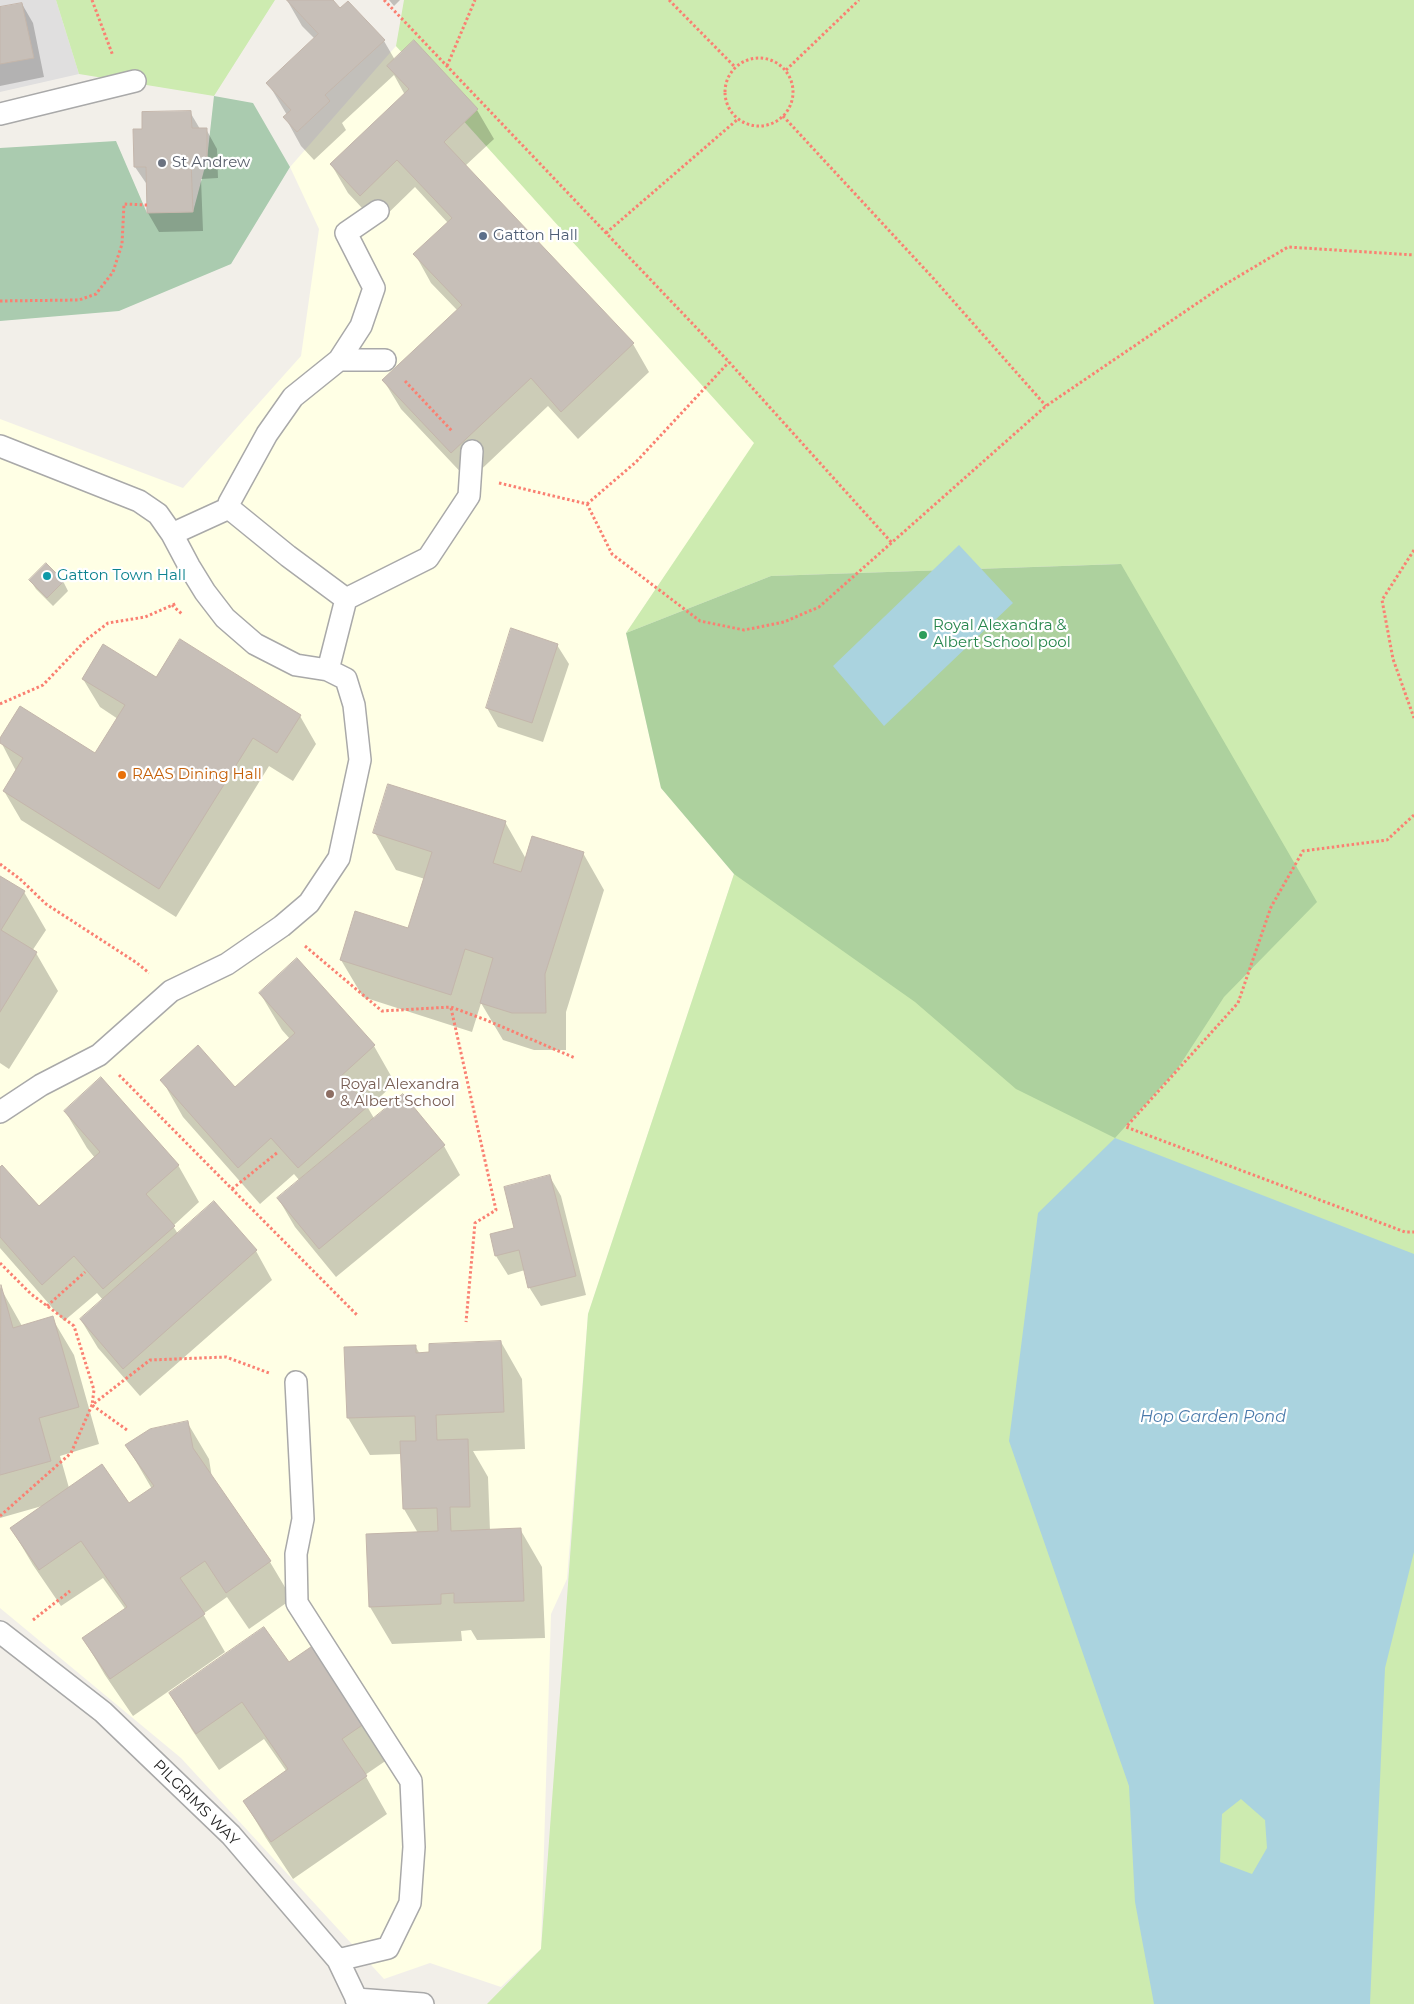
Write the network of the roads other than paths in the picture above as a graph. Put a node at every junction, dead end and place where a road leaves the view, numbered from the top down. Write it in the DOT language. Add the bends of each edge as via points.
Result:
graph roads {
  1 [pos="129,83"];
  2 [pos="0,114"];
  3 [pos="378,211"];
  4 [pos="339,360"];
  5 [pos="385,360"];
  6 [pos="0,446"];
  7 [pos="472,451"];
  8 [pos="229,508"];
  9 [pos="172,534"];
  10 [pos="346,599"];
  11 [pos="328,670"];
  12 [pos="0,1112"];
  13 [pos="296,1382"];
  14 [pos="4,1635"];
  15 [pos="338,1960"];
  16 [pos="357,2001"];
  17 [pos="423,2004"];
  1 -- 2 [label="lane"];
  3 -- 4 [label="lane" via="346,233 374,288 361,326"];
  4 -- 5 [label="lane"];
  4 -- 8 [label="lane" via="293,397 267,434"];
  6 -- 9 [label="lane" via="139,501 158,514"];
  7 -- 10 [label="lane" via="469,496 428,558"];
  8 -- 9 [label="lane"];
  8 -- 10 [label="lane"];
  9 -- 11 [label="lane" via="188,566 225,618 255,644 296,666"];
  10 -- 11 [label="lane"];
  11 -- 12 [label="lane" via="346,679 354,705 360,760 339,858 309,903 227,964 170,991 99,1055"];
  13 -- 15 [label="lane" via="303,1519 296,1554 297,1602 411,1781 414,1847 410,1903 388,1948"];
  14 -- 15 [label="lane, PILGRIMS WAY" via="103,1712 231,1835"];
  15 -- 16 [label="lane, PILGRIMS WAY"];
  16 -- 17 [label="lane"];
}
